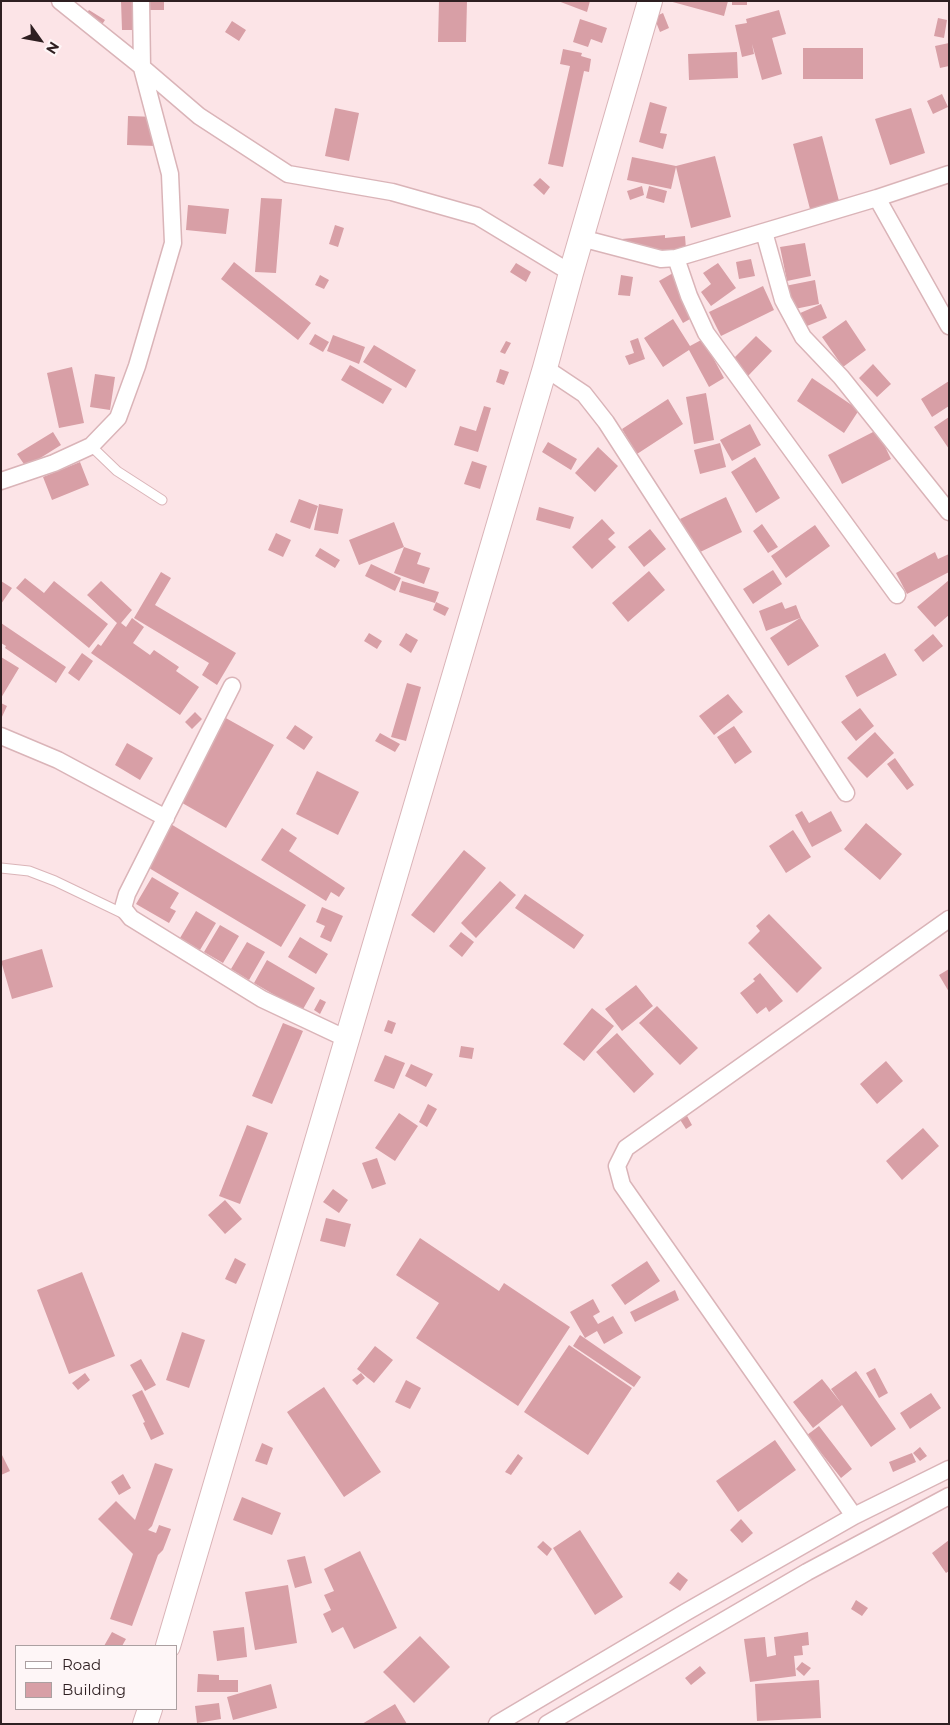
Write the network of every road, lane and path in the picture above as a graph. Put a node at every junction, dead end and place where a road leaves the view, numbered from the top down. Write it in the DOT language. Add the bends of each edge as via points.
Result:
graph roads {
  1 [pos="60,1"];
  2 [pos="140,1"];
  3 [pos="650,1"];
  4 [pos="142,68"];
  5 [pos="949,174"];
  6 [pos="877,198"];
  7 [pos="764,232"];
  8 [pos="581,238"];
  9 [pos="676,258"];
  10 [pos="571,272"];
  11 [pos="949,326"];
  12 [pos="545,368"];
  13 [pos="91,446"];
  14 [pos="1,481"];
  15 [pos="162,500"];
  16 [pos="949,512"];
  17 [pos="897,595"];
  18 [pos="232,686"];
  19 [pos="1,736"];
  20 [pos="846,793"];
  21 [pos="166,818"];
  22 [pos="1,868"];
  23 [pos="131,918"];
  24 [pos="949,919"];
  25 [pos="347,1040"];
  26 [pos="949,1469"];
  27 [pos="949,1496"];
  28 [pos="854,1516"];
  29 [pos="168,1645"];
  30 [pos="150,1710"];
  31 [pos="145,1724"];
  32 [pos="497,1724"];
  33 [pos="546,1724"];
  1 -- 4 [label="street"];
  2 -- 4 [label="street"];
  3 -- 8 [label="main road"];
  4 -- 10 [label="street" via="199,116 288,174 392,192 476,216"];
  4 -- 13 [label="street" via="170,174 173,243 137,366 118,418"];
  5 -- 6 [label="street"];
  6 -- 7 [label="street"];
  6 -- 11 [label="street"];
  7 -- 9 [label="street"];
  7 -- 16 [label="street" via="783,300 803,337 841,377"];
  8 -- 9 [label="street" via="661,259"];
  8 -- 10 [label="main road"];
  9 -- 17 [label="street" via="706,333"];
  10 -- 12 [label="main road"];
  12 -- 20 [label="street" via="584,394 606,422"];
  12 -- 25 [label="main road"];
  13 -- 14 [label="street"];
  13 -- 15 [label="lane" via="117,472"];
  18 -- 21 [label="street"];
  19 -- 21 [label="street" via="58,760"];
  21 -- 23 [label="street" via="127,894 123,908"];
  22 -- 23 [label="lane" via="29,870"];
  23 -- 25 [label="street" via="262,999"];
  24 -- 28 [label="street" via="626,1148 617,1166 622,1185"];
  25 -- 29 [label="main road"];
  26 -- 28 [label="street"];
  27 -- 33 [label="street" via="807,1572"];
  28 -- 32 [label="street"];
  30 -- 31 [label="main road"];
}
